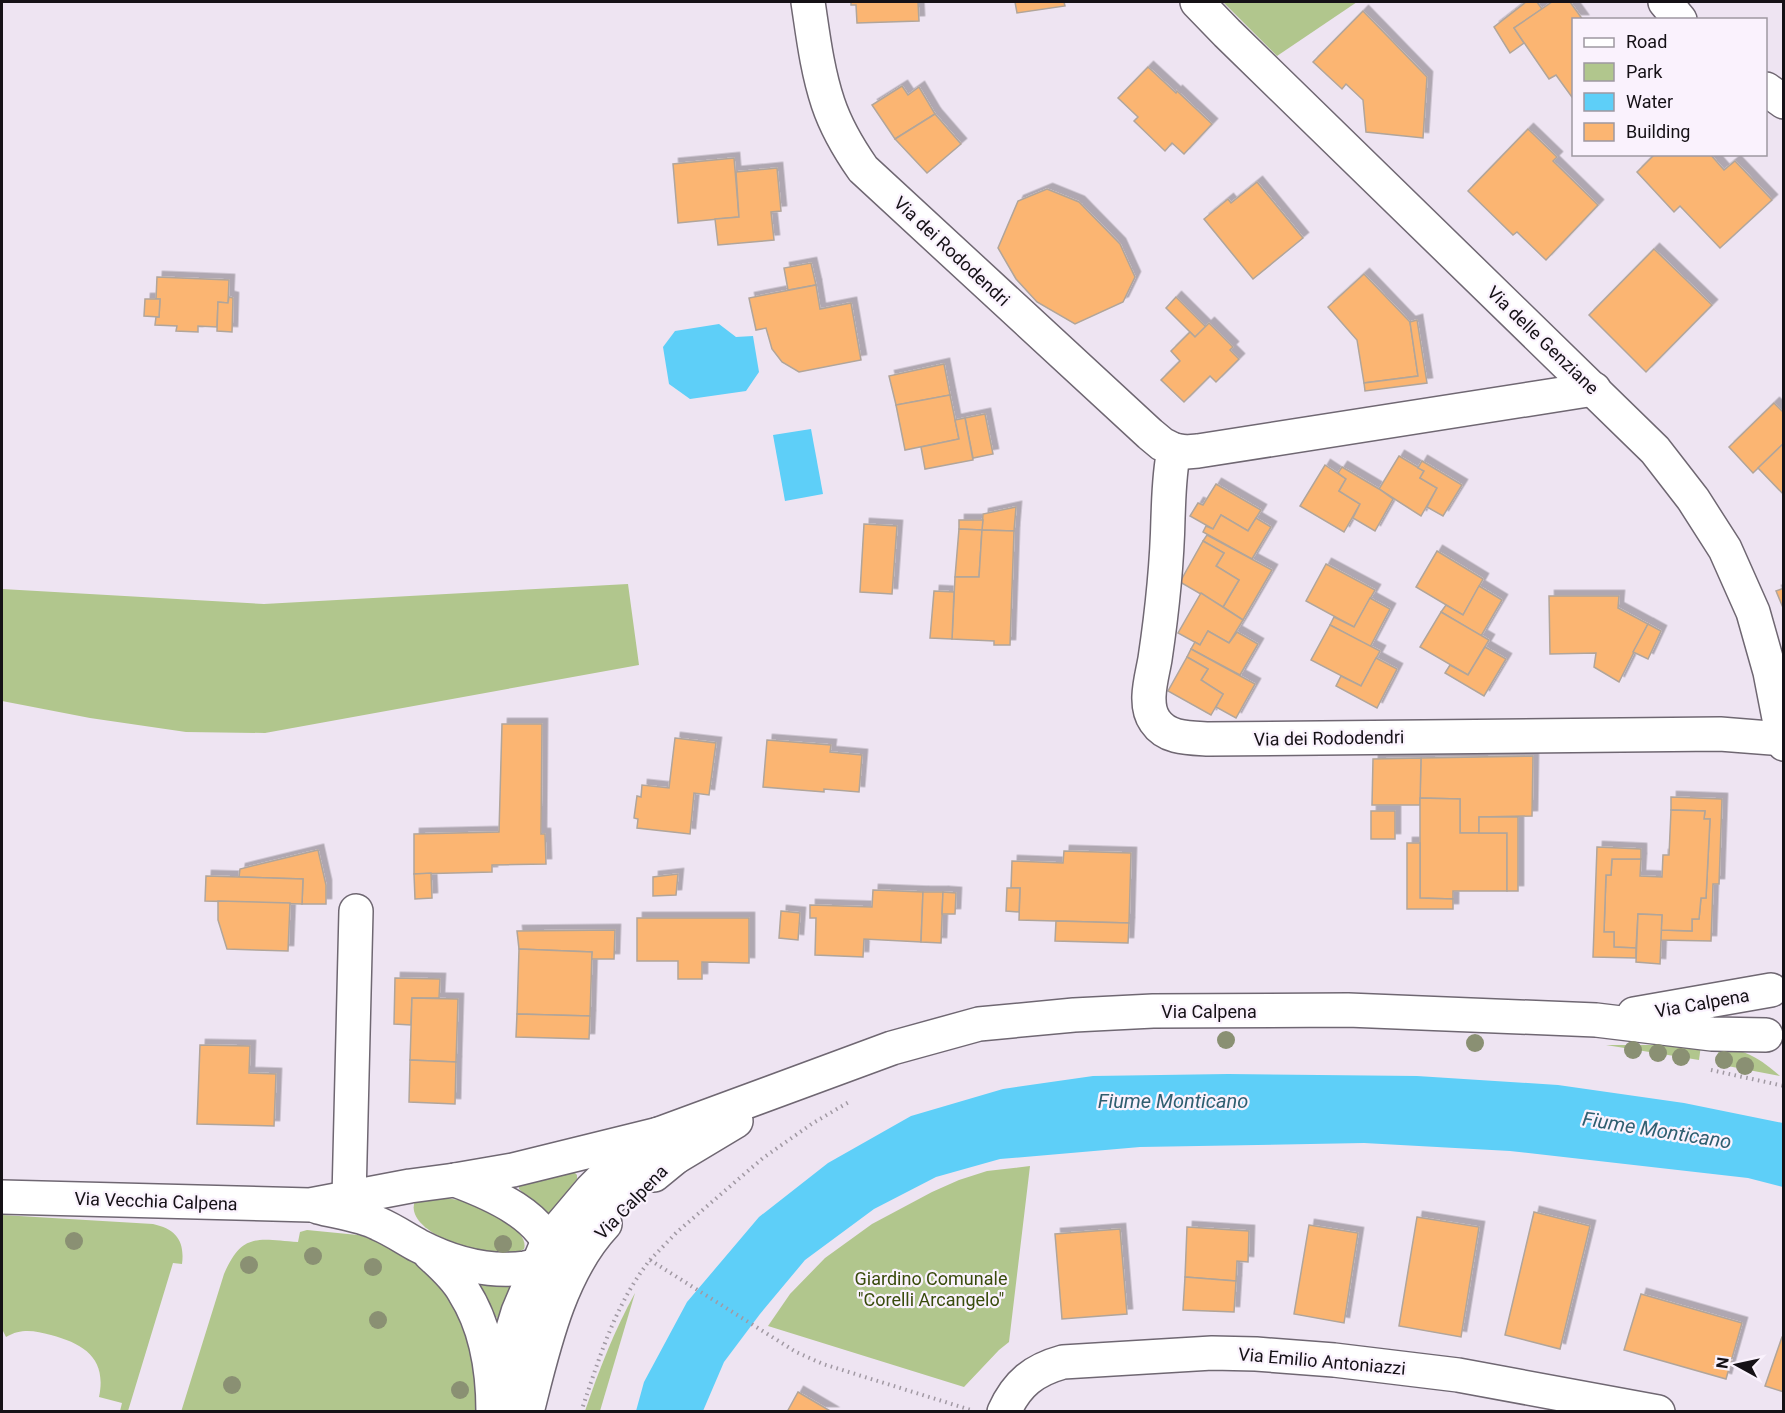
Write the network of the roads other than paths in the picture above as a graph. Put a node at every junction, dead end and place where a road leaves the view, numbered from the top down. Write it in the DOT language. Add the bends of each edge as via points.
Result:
graph roads {
  1 [pos="808,2"];
  2 [pos="1197,2"];
  3 [pos="1665,2"];
  4 [pos="1678,18"];
  5 [pos="1767,90"];
  6 [pos="1784,102"];
  7 [pos="1594,389"];
  8 [pos="1174,450"];
  9 [pos="1783,739"];
  10 [pos="1784,744"];
  11 [pos="356,911"];
  12 [pos="1777,984"];
  13 [pos="1596,1020"];
  14 [pos="1775,1046"];
  15 [pos="668,1145"];
  16 [pos="455,1180"];
  17 [pos="2,1197"];
  18 [pos="349,1198"];
  19 [pos="310,1205"];
  20 [pos="422,1247"];
  21 [pos="546,1255"];
  22 [pos="493,1411"];
  23 [pos="511,1412"];
  24 [pos="527,1412"];
  25 [pos="1004,1412"];
  26 [pos="1658,1412"];
  1 -- 8 [label="street, Via dei Rododendri" via="828,104 863,169 1150,434"];
  2 -- 7 [label="street, Via delle Genziane"];
  3 -- 4 [label="street"];
  5 -- 6 [label="street"];
  7 -- 8 [label="street" via="1198,451"];
  7 -- 9 [label="street, Via delle Genziane" via="1655,450 1694,499 1725,549 1753,612"];
  8 -- 9 [label="street, Via dei Rododendri" via="1149,694 1150,712 1165,732 1209,739 1720,734"];
  9 -- 10 [label="street, Via delle Genziane"];
  11 -- 18 [label="street"];
  12 -- 13 [label="street, Via Calpena"];
  12 -- 14 [label="street" via="1764,1004 1763,1020"];
  13 -- 14 [label="street, Via Calpena"];
  13 -- 15 [label="street, Via Calpena" via="1348,1010 1153,1011 979,1024 892,1047 828,1070"];
  15 -- 16 [label="street"];
  15 -- 21 [label="street" via="601,1207 558,1257"];
  15 -- 24 [label="street, Via Calpena" via="643,1184 601,1229 576,1265 560,1298"];
  16 -- 18 [label="street"];
  16 -- 21 [label="street" via="522,1213 538,1229"];
  17 -- 19 [label="street, Via Vecchia Calpena"];
  18 -- 19 [label="street"];
  19 -- 20 [label="street" via="378,1223"];
  20 -- 21 [label="street" via="466,1265 493,1269 516,1269"];
  20 -- 22 [label="street" via="464,1291 478,1320 489,1352"];
  21 -- 22 [label="street" via="518,1312"];
  21 -- 23 [label="street" via="554,1272 523,1359"];
  25 -- 26 [label="street, Via Emilio Antoniazzi" via="1018,1388 1048,1366 1212,1353 1334,1360 1458,1374"];
}
